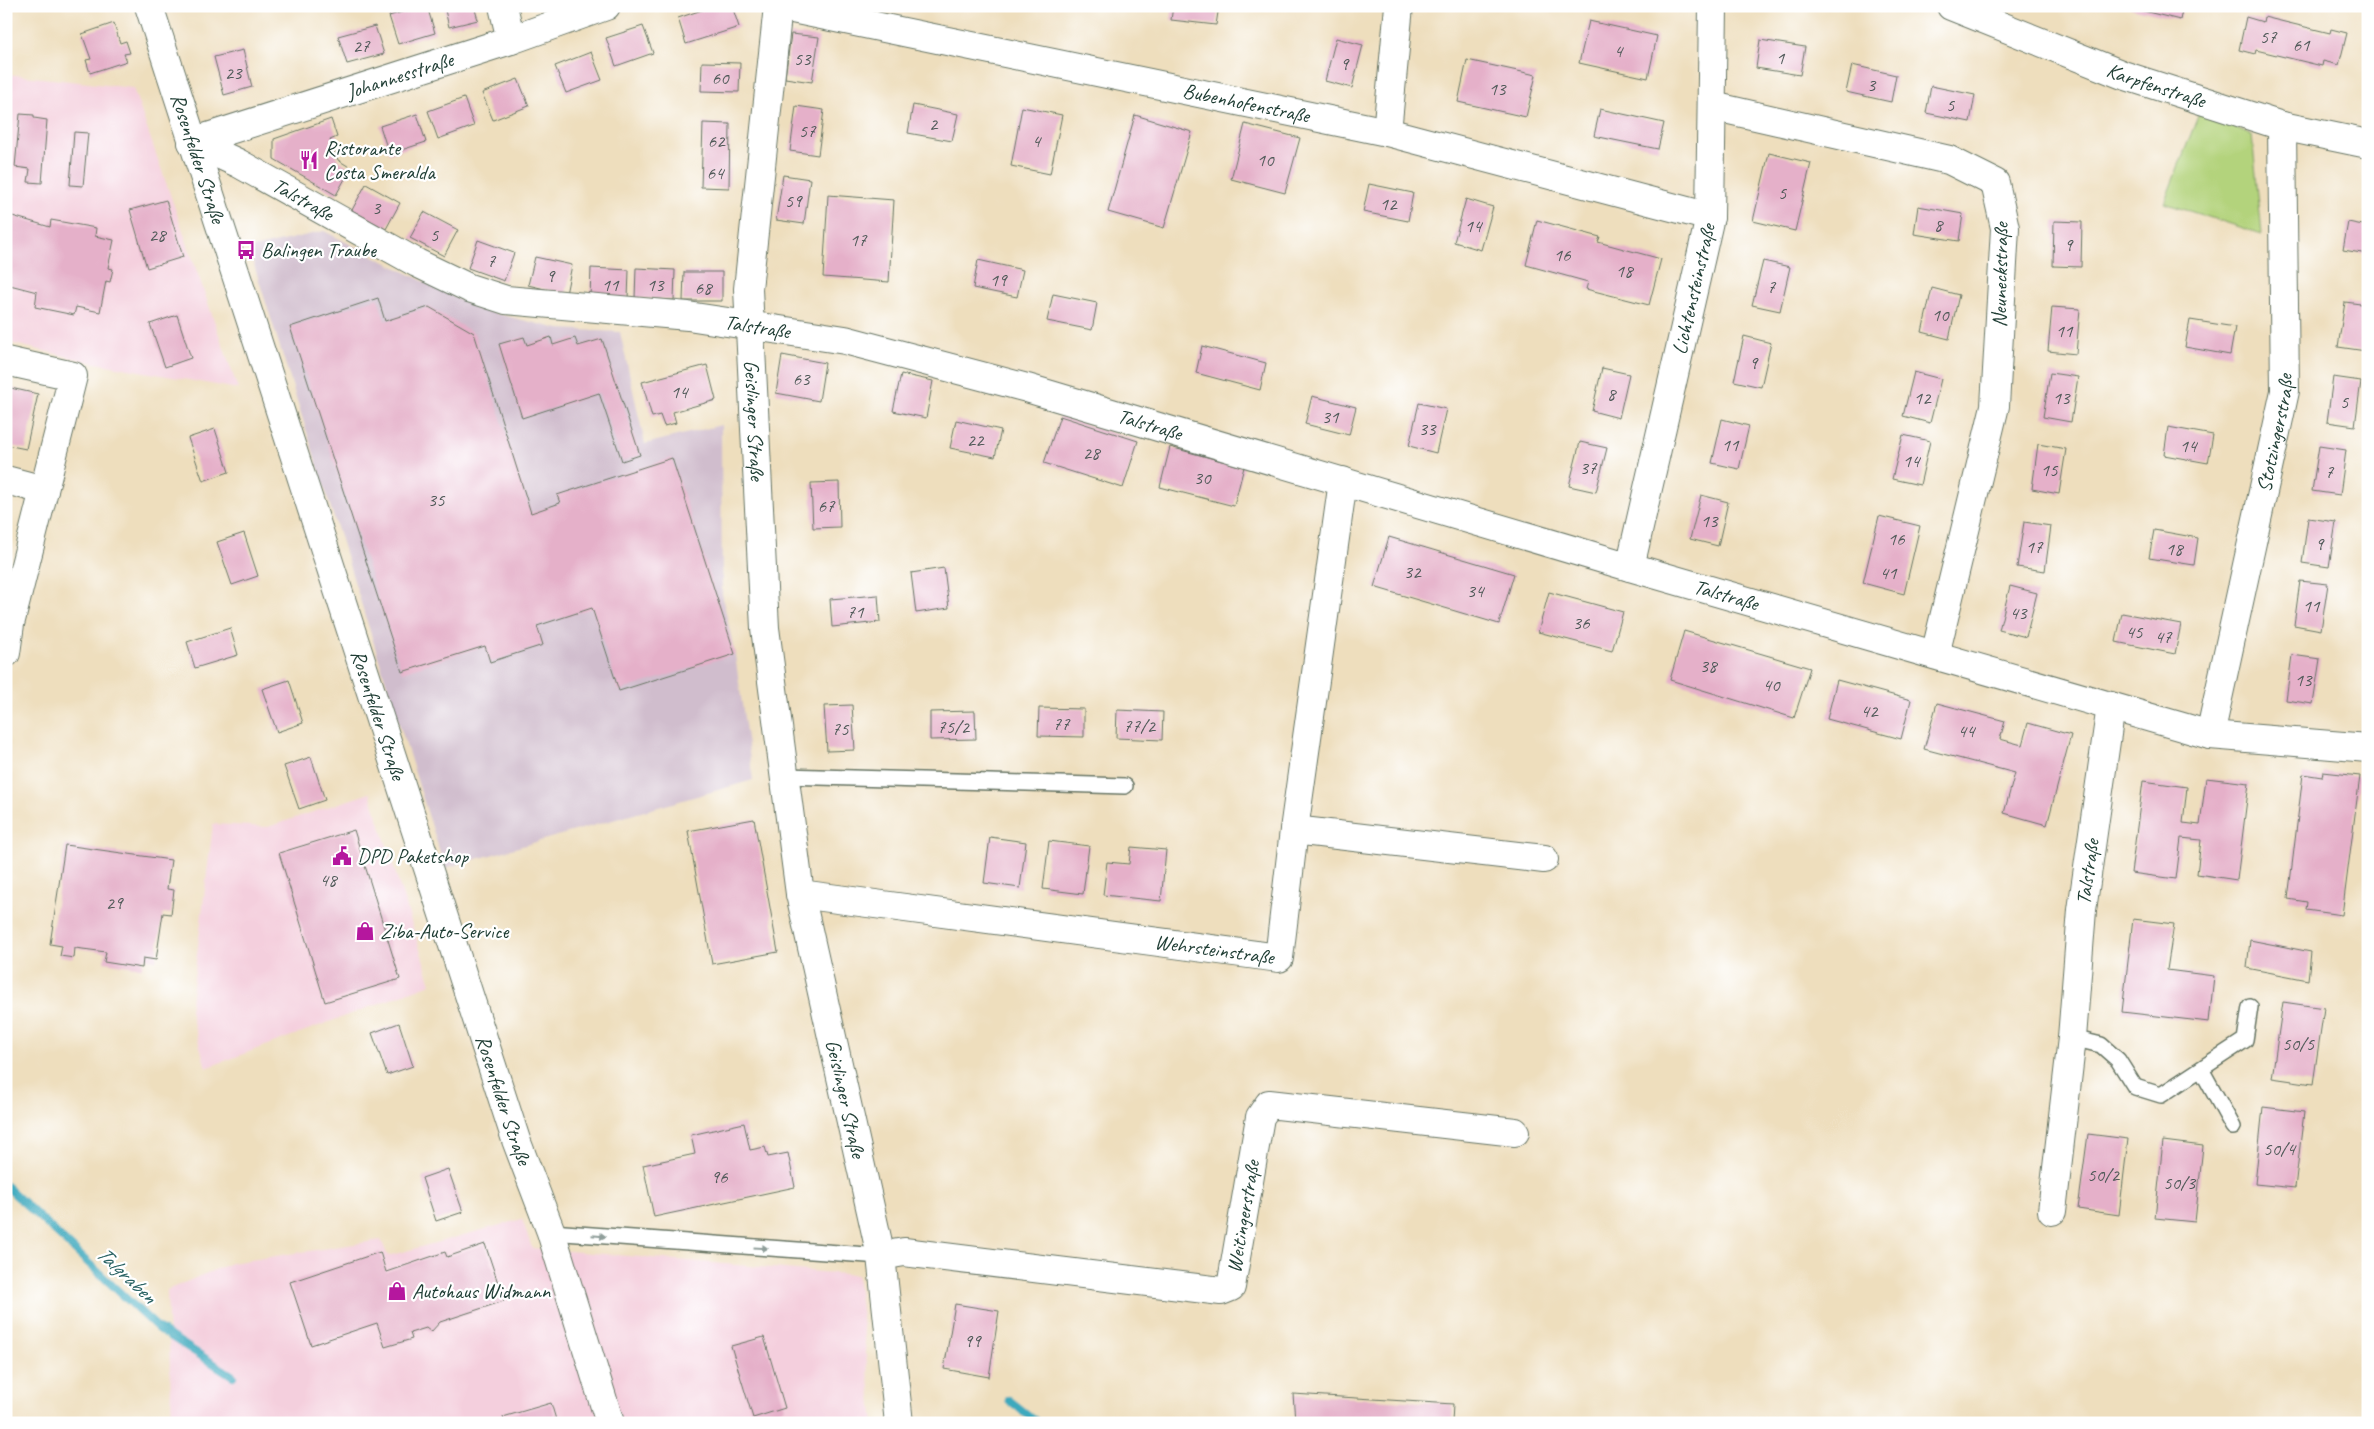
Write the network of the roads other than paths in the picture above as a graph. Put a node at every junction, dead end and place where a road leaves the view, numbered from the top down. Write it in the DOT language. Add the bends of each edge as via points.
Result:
graph roads {
  1 [pos="149,6"];
  2 [pos="503,6"];
  3 [pos="606,6"];
  4 [pos="778,6"];
  5 [pos="1399,6"];
  6 [pos="1713,6"];
  7 [pos="1951,6"];
  8 [pos="511,40"];
  9 [pos="1712,106"];
  10 [pos="2282,126"];
  11 [pos="1387,132"];
  12 [pos="192,142"];
  13 [pos="2368,144"];
  14 [pos="1710,216"];
  15 [pos="750,325"];
  16 [pos="6,360"];
  17 [pos="6,480"];
  18 [pos="1342,481"];
  19 [pos="44,490"];
  20 [pos="1630,567"];
  21 [pos="6,652"];
  22 [pos="1935,655"];
  23 [pos="2110,706"];
  24 [pos="2210,735"];
  25 [pos="2368,748"];
  26 [pos="785,776"];
  27 [pos="1124,786"];
  28 [pos="1294,830"];
  29 [pos="1544,859"];
  30 [pos="800,894"];
  31 [pos="2250,1007"];
  32 [pos="2072,1038"];
  33 [pos="2201,1069"];
  34 [pos="2233,1127"];
  35 [pos="1515,1132"];
  36 [pos="2052,1211"];
  37 [pos="551,1232"];
  38 [pos="881,1256"];
  39 [pos="610,1423"];
  40 [pos="899,1423"];
  1 -- 12 [label="street, Rosenfelder Straße"];
  2 -- 8 [label="street"];
  3 -- 8 [label="street, Johannesstraße"];
  4 -- 11 [label="street, Bubenhofenstraße"];
  4 -- 15 [label="street, Geislinger Straße" via="748,290"];
  5 -- 11 [label="street"];
  6 -- 9 [label="street, Lichtensteinstraße"];
  7 -- 10 [label="street, Karpfenstraße" via="2124,75"];
  8 -- 12 [label="street, Johannesstraße"];
  9 -- 14 [label="street, Lichtensteinstraße"];
  9 -- 22 [label="street, Neuneckstraße" via="1949,160 1994,183 2004,228 1995,406"];
  10 -- 13 [label="street, Karpfenstraße"];
  10 -- 24 [label="street, Stotzingerstraße" via="2285,391"];
  11 -- 14 [label="street, Bubenhofenstraße"];
  12 -- 15 [label="street, Talstraße" via="238,163 417,264 469,288 506,300 688,316"];
  12 -- 37 [label="street, Rosenfelder Straße" via="512,1130"];
  14 -- 20 [label="street, Lichtensteinstraße"];
  15 -- 18 [label="street, Talstraße" via="845,340 970,372"];
  15 -- 26 [label="street, Geislinger Straße" via="765,628"];
  16 -- 19 [label="street" via="73,376"];
  17 -- 19 [label="street"];
  18 -- 20 [label="street, Talstraße"];
  18 -- 28 [label="street"];
  19 -- 21 [label="street" via="10,624"];
  20 -- 22 [label="street, Talstraße"];
  22 -- 23 [label="street, Talstraße"];
  23 -- 24 [label="street, Talstraße"];
  23 -- 32 [label="street, Talstraße" via="2082,910"];
  24 -- 25 [label="street, Talstraße"];
  26 -- 27 [label="lane"];
  26 -- 30 [label="street, Geislinger Straße"];
  28 -- 29 [label="street"];
  28 -- 30 [label="street, Wehrsteinstraße" via="1279,958"];
  30 -- 38 [label="street, Geislinger Straße"];
  31 -- 33 [label="lane" via="2245,1040"];
  32 -- 33 [label="lane" via="2101,1045 2118,1060 2135,1087 2146,1092 2160,1095"];
  32 -- 36 [label="street, Talstraße"];
  33 -- 34 [label="lane"];
  35 -- 38 [label="street, Weitingerstraße" via="1269,1104 1260,1117 1231,1287 1221,1291 904,1252"];
  37 -- 38 [label="lane, one-way"];
  37 -- 39 [label="street, Rosenfelder Straße"];
  38 -- 40 [label="street, Geislinger Straße"];
}
